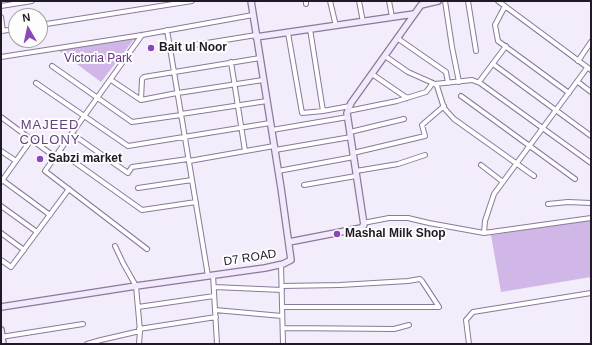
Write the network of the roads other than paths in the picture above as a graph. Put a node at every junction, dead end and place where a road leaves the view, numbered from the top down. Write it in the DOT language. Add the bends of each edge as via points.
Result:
graph roads {
  1 [pos="32,1"];
  2 [pos="192,1"];
  3 [pos="250,1"];
  4 [pos="330,1"];
  5 [pos="359,1"];
  6 [pos="388,1"];
  7 [pos="438,1"];
  8 [pos="445,1"];
  9 [pos="468,1"];
  10 [pos="498,1"];
  11 [pos="1,6"];
  12 [pos="505,6"];
  13 [pos="414,14"];
  14 [pos="253,15"];
  15 [pos="1,17"];
  16 [pos="392,17"];
  17 [pos="363,22"];
  18 [pos="48,24"];
  19 [pos="336,26"];
  20 [pos="167,30"];
  21 [pos="310,30"];
  22 [pos="2,31"];
  23 [pos="288,33"];
  24 [pos="142,35"];
  25 [pos="256,36"];
  26 [pos="397,38"];
  27 [pos="591,42"];
  28 [pos="506,46"];
  29 [pos="170,49"];
  30 [pos="476,51"];
  31 [pos="385,56"];
  32 [pos="1,57"];
  33 [pos="260,58"];
  34 [pos="578,61"];
  35 [pos="231,62"];
  36 [pos="493,64"];
  37 [pos="52,66"];
  38 [pos="589,69"];
  39 [pos="174,73"];
  40 [pos="372,74"];
  41 [pos="110,80"];
  42 [pos="263,80"];
  43 [pos="460,82"];
  44 [pos="479,82"];
  45 [pos="578,82"];
  46 [pos="36,83"];
  47 [pos="448,83"];
  48 [pos="434,84"];
  49 [pos="235,85"];
  50 [pos="591,92"];
  51 [pos="177,93"];
  52 [pos="569,93"];
  53 [pos="461,96"];
  54 [pos="98,98"];
  55 [pos="408,98"];
  56 [pos="141,100"];
  57 [pos="267,101"];
  58 [pos="238,105"];
  59 [pos="444,106"];
  60 [pos="349,108"];
  61 [pos="556,110"];
  62 [pos="323,111"];
  63 [pos="181,115"];
  64 [pos="84,116"];
  65 [pos="348,117"];
  66 [pos="1,118"];
  67 [pos="404,119"];
  68 [pos="270,123"];
  69 [pos="241,128"];
  70 [pos="543,128"];
  71 [pos="272,130"];
  72 [pos="72,134"];
  73 [pos="350,135"];
  74 [pos="185,136"];
  75 [pos="591,136"];
  76 [pos="31,140"];
  77 [pos="530,146"];
  78 [pos="274,148"];
  79 [pos="1,151"];
  80 [pos="59,151"];
  81 [pos="245,151"];
  82 [pos="353,155"];
  83 [pos="425,155"];
  84 [pos="54,157"];
  85 [pos="189,160"];
  86 [pos="16,161"];
  87 [pos="517,163"];
  88 [pos="591,163"];
  89 [pos="480,165"];
  90 [pos="278,171"];
  91 [pos="356,174"];
  92 [pos="534,176"];
  93 [pos="575,179"];
  94 [pos="2,180"];
  95 [pos="192,180"];
  96 [pos="503,182"];
  97 [pos="304,185"];
  98 [pos="138,188"];
  99 [pos="69,189"];
  100 [pos="196,202"];
  101 [pos="591,203"];
  102 [pos="548,204"];
  103 [pos="1,206"];
  104 [pos="50,215"];
  105 [pos="591,218"];
  106 [pos="363,223"];
  107 [pos="37,232"];
  108 [pos="1,233"];
  109 [pos="484,233"];
  110 [pos="289,242"];
  111 [pos="116,246"];
  112 [pos="148,248"];
  113 [pos="24,250"];
  114 [pos="1,260"];
  115 [pos="281,265"];
  116 [pos="210,275"];
  117 [pos="136,286"];
  118 [pos="214,287"];
  119 [pos="282,288"];
  120 [pos="591,293"];
  121 [pos="214,296"];
  122 [pos="1,307"];
  123 [pos="138,307"];
  124 [pos="282,307"];
  125 [pos="215,310"];
  126 [pos="282,316"];
  127 [pos="216,317"];
  128 [pos="83,324"];
  129 [pos="409,325"];
  130 [pos="282,328"];
  131 [pos="1,330"];
  132 [pos="140,330"];
  133 [pos="2,337"];
  134 [pos="3,344"];
  135 [pos="87,344"];
  136 [pos="139,344"];
  137 [pos="217,344"];
  138 [pos="283,344"];
  139 [pos="470,344"];
  1 -- 11 [label="street"];
  2 -- 18 [label="street"];
  3 -- 14 [label="street, D7 ROAD"];
  4 -- 19 [label="street"];
  5 -- 17 [label="street"];
  6 -- 16 [label="street"];
  7 -- 13 [label="street" via="421,5"];
  8 -- 43 [label="street"];
  9 -- 30 [label="street"];
  10 -- 12 [label="street"];
  12 -- 28 [label="street" via="495,25 498,41"];
  12 -- 34 [label="street"];
  13 -- 16 [label="street"];
  13 -- 26 [label="street"];
  14 -- 20 [label="street"];
  14 -- 25 [label="street, D7 ROAD"];
  15 -- 22 [label="street"];
  16 -- 17 [label="street"];
  17 -- 19 [label="street"];
  19 -- 21 [label="street"];
  20 -- 24 [label="street"];
  20 -- 29 [label="street"];
  21 -- 23 [label="street"];
  21 -- 62 [label="street"];
  23 -- 25 [label="street"];
  23 -- 62 [label="street" via="302,114"];
  24 -- 32 [label="street"];
  24 -- 41 [label="street"];
  25 -- 29 [label="street"];
  25 -- 33 [label="street, D7 ROAD"];
  26 -- 31 [label="street"];
  26 -- 47 [label="street" via="446,72"];
  27 -- 34 [label="street"];
  28 -- 36 [label="street"];
  28 -- 52 [label="street"];
  29 -- 39 [label="street"];
  31 -- 40 [label="street"];
  31 -- 48 [label="street" via="408,72"];
  33 -- 35 [label="street"];
  33 -- 42 [label="street, D7 ROAD"];
  34 -- 38 [label="street"];
  35 -- 39 [label="street"];
  35 -- 49 [label="street"];
  36 -- 44 [label="street"];
  36 -- 61 [label="street"];
  37 -- 54 [label="street"];
  38 -- 45 [label="street"];
  39 -- 51 [label="street"];
  39 -- 56 [label="street" via="142,78"];
  40 -- 55 [label="street"];
  40 -- 60 [label="street"];
  41 -- 54 [label="street"];
  41 -- 56 [label="street"];
  42 -- 49 [label="street"];
  42 -- 57 [label="street, D7 ROAD"];
  43 -- 44 [label="street"];
  43 -- 47 [label="street"];
  44 -- 70 [label="street"];
  45 -- 50 [label="street"];
  45 -- 52 [label="street"];
  46 -- 64 [label="street"];
  47 -- 48 [label="street"];
  48 -- 55 [label="street" via="426,92"];
  48 -- 59 [label="street"];
  49 -- 51 [label="street"];
  49 -- 58 [label="street"];
  51 -- 56 [label="street"];
  51 -- 63 [label="street"];
  52 -- 61 [label="street"];
  53 -- 77 [label="street"];
  54 -- 63 [label="street" via="132,122"];
  54 -- 64 [label="street"];
  55 -- 60 [label="street"];
  57 -- 58 [label="street"];
  57 -- 68 [label="street, D7 ROAD"];
  58 -- 63 [label="street"];
  58 -- 69 [label="street"];
  59 -- 82 [label="street" via="422,125 425,136"];
  59 -- 87 [label="street" via="454,119"];
  60 -- 62 [label="street"];
  60 -- 65 [label="street"];
  61 -- 70 [label="street"];
  61 -- 75 [label="street"];
  63 -- 74 [label="street"];
  64 -- 72 [label="street"];
  64 -- 74 [label="street" via="128,146"];
  65 -- 71 [label="street"];
  65 -- 73 [label="street"];
  66 -- 76 [label="street"];
  67 -- 73 [label="street"];
  68 -- 69 [label="street"];
  68 -- 71 [label="street, D7 ROAD"];
  69 -- 74 [label="street"];
  69 -- 81 [label="street"];
  70 -- 77 [label="street"];
  70 -- 88 [label="street"];
  71 -- 78 [label="street, D7 ROAD"];
  72 -- 80 [label="street"];
  72 -- 85 [label="street" via="128,173 132,167"];
  73 -- 78 [label="street"];
  73 -- 82 [label="street"];
  74 -- 85 [label="street"];
  76 -- 84 [label="street"];
  76 -- 86 [label="street"];
  77 -- 87 [label="street"];
  77 -- 93 [label="street"];
  78 -- 81 [label="street"];
  78 -- 90 [label="street, D7 ROAD"];
  79 -- 86 [label="street"];
  80 -- 84 [label="street"];
  80 -- 100 [label="street" via="142,210"];
  81 -- 85 [label="street"];
  82 -- 90 [label="street"];
  82 -- 91 [label="street"];
  83 -- 91 [label="street"];
  84 -- 99 [label="street" via="45,171"];
  85 -- 95 [label="street"];
  86 -- 94 [label="street"];
  87 -- 92 [label="street"];
  87 -- 96 [label="street"];
  89 -- 96 [label="street"];
  90 -- 110 [label="street, D7 ROAD"];
  91 -- 97 [label="street"];
  91 -- 106 [label="street"];
  94 -- 104 [label="street"];
  95 -- 98 [label="street"];
  95 -- 100 [label="street"];
  96 -- 109 [label="street" via="494,194 485,221"];
  99 -- 104 [label="street"];
  99 -- 112 [label="street"];
  100 -- 116 [label="street"];
  101 -- 102 [label="street"];
  103 -- 107 [label="street"];
  104 -- 107 [label="street"];
  105 -- 109 [label="street"];
  106 -- 109 [label="street" via="389,218 408,218"];
  106 -- 110 [label="street" via="361,228"];
  107 -- 113 [label="street"];
  108 -- 113 [label="street"];
  110 -- 115 [label="street, D7 ROAD" via="291,260"];
  111 -- 117 [label="street"];
  113 -- 114 [label="street" via="11,267"];
  115 -- 116 [label="street, D7 ROAD"];
  115 -- 119 [label="street"];
  116 -- 117 [label="street, D7 ROAD"];
  116 -- 118 [label="street"];
  117 -- 122 [label="street, D7 ROAD"];
  117 -- 123 [label="street"];
  118 -- 119 [label="street"];
  118 -- 121 [label="street"];
  119 -- 124 [label="street"];
  119 -- 124 [label="street" via="420,279 439,307"];
  120 -- 139 [label="street" via="473,312 466,320"];
  121 -- 123 [label="street"];
  121 -- 125 [label="street"];
  123 -- 132 [label="street"];
  124 -- 126 [label="street"];
  125 -- 126 [label="street"];
  125 -- 127 [label="street"];
  126 -- 130 [label="street"];
  127 -- 132 [label="street"];
  127 -- 137 [label="street"];
  128 -- 133 [label="street"];
  129 -- 130 [label="street" via="394,329"];
  130 -- 138 [label="street"];
  131 -- 133 [label="street"];
  132 -- 135 [label="street"];
  132 -- 136 [label="street"];
  133 -- 134 [label="street"];
}
